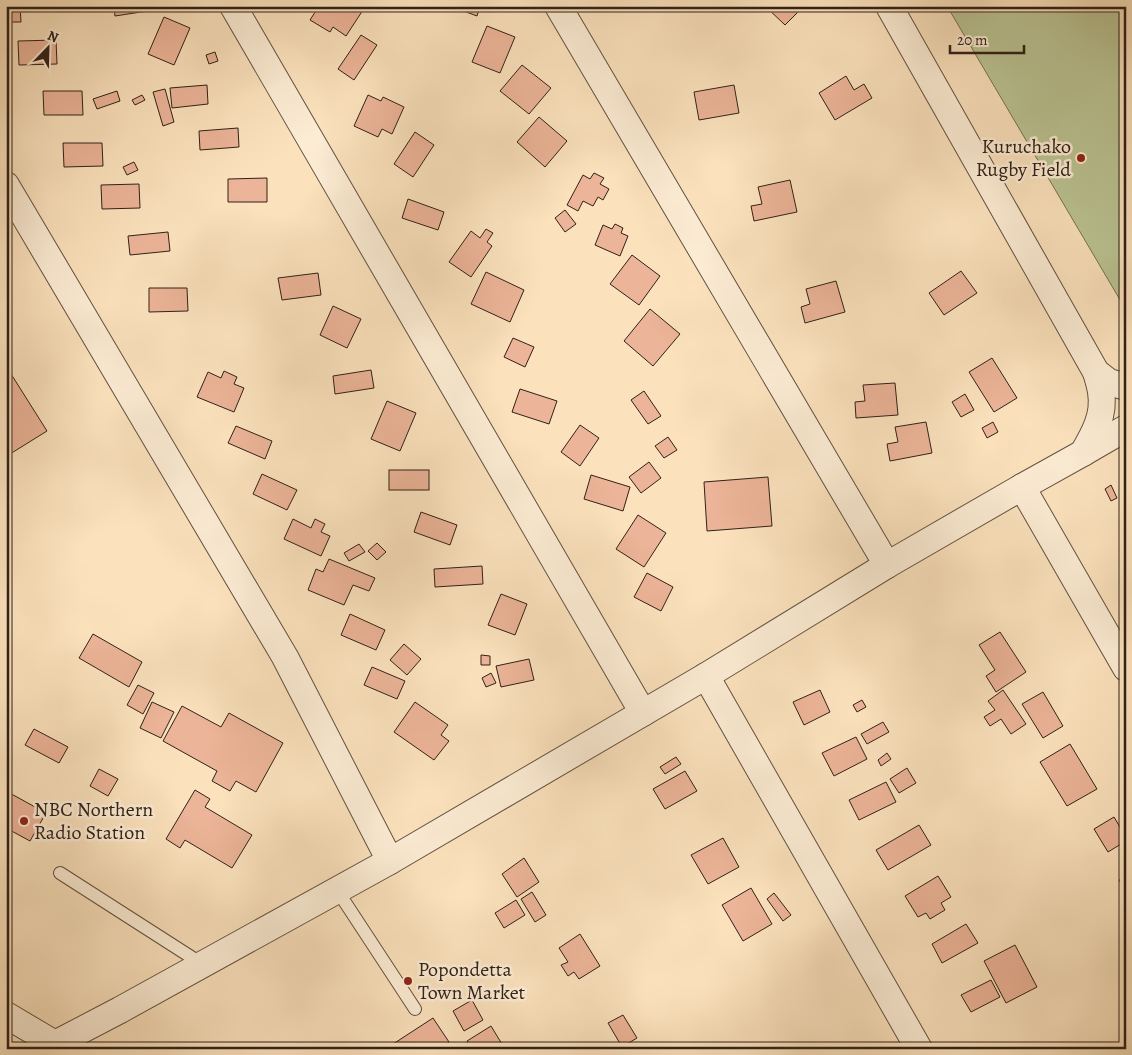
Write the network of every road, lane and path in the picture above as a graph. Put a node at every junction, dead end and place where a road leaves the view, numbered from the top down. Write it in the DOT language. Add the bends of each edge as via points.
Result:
graph roads {
  1 [pos="233,6"];
  2 [pos="558,6"];
  3 [pos="889,6"];
  4 [pos="6,185"];
  5 [pos="1096,372"];
  6 [pos="1126,387"];
  7 [pos="1126,428"];
  8 [pos="1083,453"];
  9 [pos="1022,487"];
  10 [pos="886,565"];
  11 [pos="1126,668"];
  12 [pos="706,676"];
  13 [pos="643,713"];
  14 [pos="390,861"];
  15 [pos="60,873"];
  16 [pos="338,890"];
  17 [pos="202,964"];
  18 [pos="414,1009"];
  19 [pos="6,1015"];
  20 [pos="57,1046"];
  21 [pos="919,1049"];
  1 -- 13 [label="street"];
  2 -- 10 [label="street"];
  3 -- 5 [label="street"];
  4 -- 14 [label="street" via="286,657"];
  5 -- 6 [label="street" via="1109,382"];
  5 -- 8 [label="street" via="1102,409 1097,429"];
  7 -- 8 [label="street"];
  8 -- 9 [label="street"];
  9 -- 10 [label="street"];
  9 -- 11 [label="street"];
  10 -- 12 [label="street"];
  12 -- 13 [label="street"];
  12 -- 21 [label="street"];
  13 -- 14 [label="street"];
  14 -- 16 [label="street"];
  15 -- 17 [label="lane"];
  16 -- 17 [label="street"];
  16 -- 18 [label="lane"];
  17 -- 20 [label="street"];
  19 -- 20 [label="street"];
}
